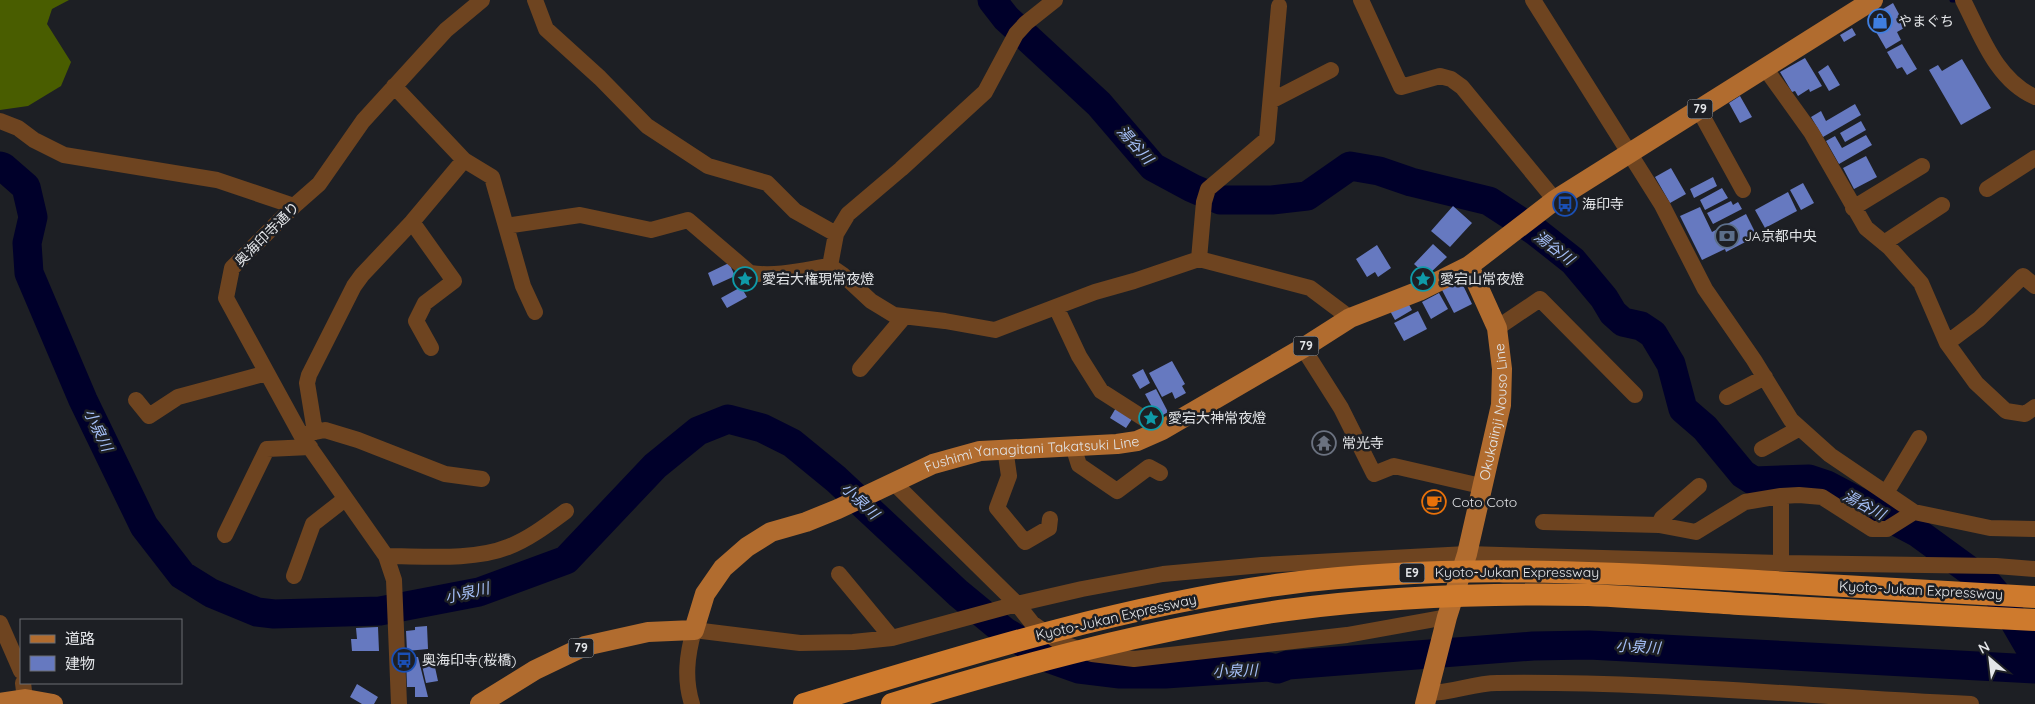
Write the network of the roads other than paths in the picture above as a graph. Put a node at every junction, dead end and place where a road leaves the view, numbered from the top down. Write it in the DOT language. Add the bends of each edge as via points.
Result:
graph roads {
  1 [pos="482,0"];
  2 [pos="535,0"];
  3 [pos="1055,0"];
  4 [pos="1360,0"];
  5 [pos="1533,0"];
  6 [pos="1873,0"];
  7 [pos="1963,0"];
  8 [pos="1279,2"];
  9 [pos="1765,68"];
  10 [pos="1331,70"];
  11 [pos="394,86"];
  12 [pos="2035,97"];
  13 [pos="1271,101"];
  14 [pos="1699,110"];
  15 [pos="0,120"];
  16 [pos="1630,153"];
  17 [pos="464,160"];
  18 [pos="2033,163"];
  19 [pos="1922,166"];
  20 [pos="1987,188"];
  21 [pos="1743,190"];
  22 [pos="1555,200"];
  23 [pos="1942,205"];
  24 [pos="294,206"];
  25 [pos="1853,208"];
  26 [pos="412,222"];
  27 [pos="506,226"];
  28 [pos="836,234"];
  29 [pos="1884,243"];
  30 [pos="1199,259"];
  31 [pos="830,266"];
  32 [pos="1470,266"];
  33 [pos="2035,286"];
  34 [pos="1056,308"];
  35 [pos="535,312"];
  36 [pos="904,317"];
  37 [pos="1350,318"];
  38 [pos="1497,328"];
  39 [pos="1947,343"];
  40 [pos="431,348"];
  41 [pos="1303,348"];
  42 [pos="860,369"];
  43 [pos="267,373"];
  44 [pos="1764,377"];
  45 [pos="1635,395"];
  46 [pos="1727,397"];
  47 [pos="136,400"];
  48 [pos="2035,407"];
  49 [pos="1800,428"];
  50 [pos="1162,430"];
  51 [pos="308,438"];
  52 [pos="1918,438"];
  53 [pos="1072,446"];
  54 [pos="1005,448"];
  55 [pos="1762,449"];
  56 [pos="1160,473"];
  57 [pos="482,479"];
  58 [pos="891,483"];
  59 [pos="1481,486"];
  60 [pos="1698,486"];
  61 [pos="1886,493"];
  62 [pos="1781,496"];
  63 [pos="345,499"];
  64 [pos="566,511"];
  65 [pos="1050,519"];
  66 [pos="1901,520"];
  67 [pos="1543,522"];
  68 [pos="1659,525"];
  69 [pos="2035,530"];
  70 [pos="226,535"];
  71 [pos="1467,554"];
  72 [pos="386,556"];
  73 [pos="1781,563"];
  74 [pos="2035,569"];
  75 [pos="839,574"];
  76 [pos="294,576"];
  77 [pos="2035,597"];
  78 [pos="1014,605"];
  79 [pos="2035,620"];
  80 [pos="1446,622"];
  81 [pos="0,623"];
  82 [pos="694,630"];
  83 [pos="892,638"];
  84 [pos="20,669"];
  85 [pos="24,691"];
  86 [pos="1436,695"];
  87 [pos="0,703"];
  88 [pos="53,704"];
  89 [pos="399,704"];
  90 [pos="480,704"];
  91 [pos="692,704"];
  92 [pos="804,704"];
  93 [pos="892,704"];
  94 [pos="1971,704"];
  1 -- 11 [label="street, 奥海印寺通り" via="446,30"];
  2 -- 28 [label="street" via="546,29 647,126 708,166 767,183 795,211"];
  3 -- 28 [label="street" via="1021,28 986,92 848,214"];
  4 -- 22 [label="street" via="1401,87 1440,76 1462,86"];
  5 -- 16 [label="street"];
  6 -- 9 [label="main road, Fushimi Yanagitani Takatsuki Line / 79"];
  7 -- 12 [label="street" via="2001,71"];
  8 -- 13 [label="street"];
  9 -- 14 [label="main road, Fushimi Yanagitani Takatsuki Line / 79"];
  9 -- 25 [label="street" via="1811,132"];
  10 -- 13 [label="street"];
  11 -- 17 [label="street"];
  11 -- 24 [label="street, 奥海印寺通り" via="363,120 319,184"];
  13 -- 30 [label="street" via="1267,139 1206,196"];
  14 -- 16 [label="main road, Fushimi Yanagitani Takatsuki Line / 79"];
  14 -- 21 [label="street"];
  15 -- 24 [label="street" via="64,155 217,180"];
  16 -- 22 [label="main road, Fushimi Yanagitani Takatsuki Line / 79"];
  16 -- 44 [label="street" via="1662,205 1705,289"];
  17 -- 26 [label="street"];
  17 -- 27 [label="street" via="492,177"];
  18 -- 20 [label="street"];
  19 -- 25 [label="street"];
  22 -- 32 [label="main road, Fushimi Yanagitani Takatsuki Line / 79"];
  23 -- 29 [label="street"];
  24 -- 43 [label="street, 奥海印寺通り" via="232,268 226,298"];
  25 -- 29 [label="street" via="1866,228"];
  26 -- 40 [label="street" via="454,281 425,303 416,321"];
  26 -- 51 [label="street" via="354,286 309,375"];
  27 -- 31 [label="street" via="580,215 651,230 688,220 750,273 788,273"];
  27 -- 35 [label="street" via="523,286"];
  28 -- 31 [label="street"];
  29 -- 39 [label="street" via="1921,283"];
  30 -- 34 [label="street"];
  30 -- 37 [label="street" via="1310,288"];
  31 -- 36 [label="street" via="894,316"];
  32 -- 37 [label="main road, Fushimi Yanagitani Takatsuki Line / 79"];
  32 -- 38 [label="main road, Okukaiinji Nouso Line"];
  33 -- 39 [label="street" via="2023,276"];
  34 -- 36 [label="street" via="995,330"];
  34 -- 50 [label="street" via="1079,356 1101,391"];
  36 -- 42 [label="street"];
  37 -- 41 [label="main road, Fushimi Yanagitani Takatsuki Line / 79"];
  38 -- 45 [label="street" via="1540,299"];
  38 -- 59 [label="main road, Okukaiinji Nouso Line" via="1502,405"];
  39 -- 48 [label="street" via="1976,383 2006,411 2025,414"];
  41 -- 50 [label="main road, Fushimi Yanagitani Takatsuki Line / 79"];
  41 -- 59 [label="street" via="1341,408 1374,474 1394,466"];
  43 -- 47 [label="street" via="178,397 149,416"];
  43 -- 51 [label="street, 奥海印寺通り"];
  44 -- 46 [label="street"];
  44 -- 49 [label="street" via="1791,420"];
  49 -- 55 [label="street"];
  49 -- 61 [label="street" via="1830,455"];
  50 -- 53 [label="main road, Fushimi Yanagitani Takatsuki Line / 79" via="1138,441"];
  51 -- 57 [label="street" via="325,430 445,474"];
  51 -- 63 [label="street, 奥海印寺通り"];
  51 -- 70 [label="street" via="267,449"];
  52 -- 61 [label="street"];
  53 -- 54 [label="main road, Fushimi Yanagitani Takatsuki Line / 79"];
  53 -- 56 [label="street" via="1079,465 1117,491 1149,467"];
  54 -- 58 [label="main road, Fushimi Yanagitani Takatsuki Line / 79" via="932,464"];
  54 -- 65 [label="street" via="1009,476 997,508 1025,542 1049,528"];
  58 -- 78 [label="street"];
  58 -- 82 [label="main road, Fushimi Yanagitani Takatsuki Line / 79" via="806,522 770,532 747,547 723,568 705,594"];
  59 -- 71 [label="main road, Okukaiinji Nouso Line"];
  60 -- 68 [label="street" via="1662,518"];
  61 -- 66 [label="street"];
  62 -- 66 [label="street" via="1822,497 1872,529"];
  62 -- 68 [label="street" via="1745,502 1696,532"];
  62 -- 73 [label="street"];
  63 -- 72 [label="street, 奥海印寺通り"];
  63 -- 76 [label="street" via="313,524"];
  64 -- 72 [label="street" via="536,533 507,548 476,555"];
  66 -- 69 [label="street"];
  67 -- 68 [label="street"];
  71 -- 73 [label="street"];
  71 -- 78 [label="street" via="1163,574"];
  71 -- 80 [label="main road, Okukaiinji Nouso Line"];
  72 -- 89 [label="street, 奥海印寺通り" via="394,580"];
  73 -- 74 [label="street"];
  75 -- 83 [label="street"];
  77 -- 92 [label="highway, Kyoto-Jukan Expressway / E9, bridge" via="1588,571 1389,574 1286,584 1174,602 1097,619"];
  78 -- 80 [label="street" via="1059,642 1092,654 1134,659"];
  78 -- 83 [label="street"];
  79 -- 93 [label="highway, Kyoto-Jukan Expressway / E9, bridge" via="1588,596 1389,600 1289,610 1197,625 1017,667"];
  80 -- 86 [label="main road, Okukaiinji Nouso Line"];
  81 -- 84 [label="street"];
  82 -- 83 [label="street" via="800,644"];
  82 -- 90 [label="main road, 79" via="648,632 585,646 535,670"];
  82 -- 91 [label="street" via="686,673"];
  85 -- 87 [label="main road"];
  85 -- 88 [label="main road"];
  86 -- 94 [label="street" via="1494,682 1661,686"];
}
